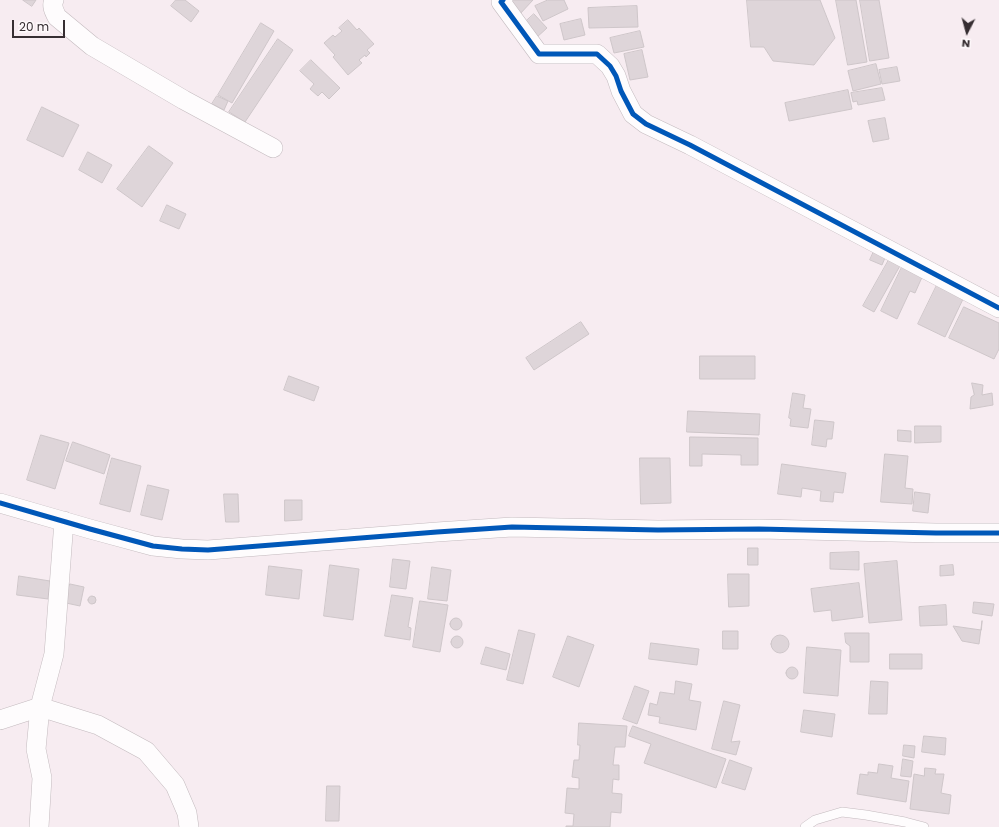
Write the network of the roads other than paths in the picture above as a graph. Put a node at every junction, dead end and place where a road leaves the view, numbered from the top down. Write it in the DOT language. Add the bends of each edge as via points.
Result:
graph roads {
  1 [pos="54,0"];
  2 [pos="504,0"];
  3 [pos="273,148"];
  4 [pos="999,308"];
  5 [pos="0,503"];
  6 [pos="64,521"];
  7 [pos="999,532"];
  8 [pos="40,707"];
  9 [pos="0,720"];
  10 [pos="39,827"];
  11 [pos="189,827"];
  12 [pos="805,827"];
  13 [pos="924,827"];
  1 -- 3 [label="street" via="53,7 57,17 92,46"];
  2 -- 4 [label="street" via="502,2 539,54 597,54 616,76 633,114 646,124"];
  5 -- 6 [label="street"];
  6 -- 7 [label="street" via="153,546 208,550 512,527"];
  6 -- 8 [label="street" via="54,654"];
  8 -- 9 [label="street"];
  8 -- 10 [label="street" via="36,749 42,778"];
  8 -- 11 [label="street" via="98,725 146,751 175,785 187,813"];
  12 -- 13 [label="lane" via="815,820 842,812"];
}
